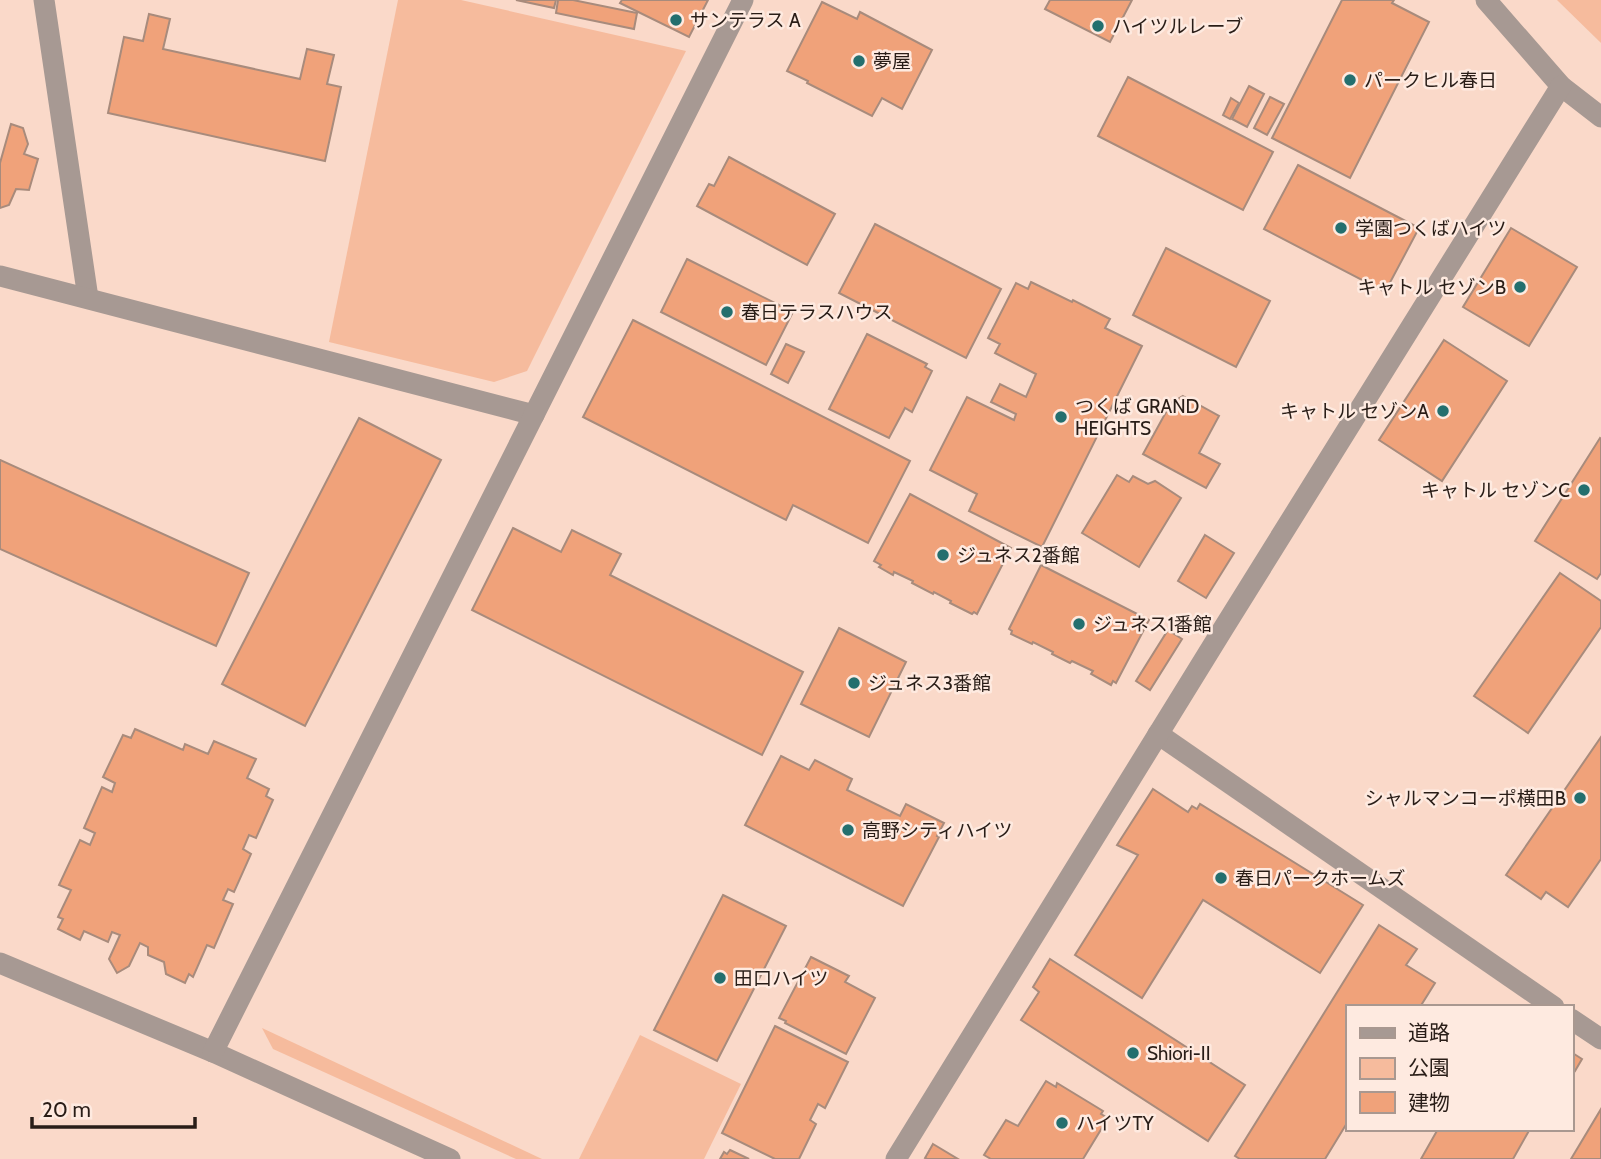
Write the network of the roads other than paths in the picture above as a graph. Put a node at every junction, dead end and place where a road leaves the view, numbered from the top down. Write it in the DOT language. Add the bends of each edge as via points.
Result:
graph roads {
  1 [pos="44,0"];
  2 [pos="743,0"];
  3 [pos="1486,0"];
  4 [pos="1561,86"];
  5 [pos="1601,117"];
  6 [pos="0,276"];
  7 [pos="88,299"];
  8 [pos="534,415"];
  9 [pos="1158,734"];
  10 [pos="0,963"];
  11 [pos="1551,1005"];
  12 [pos="1573,1020"];
  13 [pos="1601,1039"];
  14 [pos="213,1052"];
  15 [pos="450,1159"];
  16 [pos="896,1159"];
  1 -- 7 [label="street"];
  2 -- 8 [label="street"];
  3 -- 4 [label="street"];
  4 -- 5 [label="street"];
  4 -- 9 [label="street"];
  6 -- 7 [label="street"];
  7 -- 8 [label="street"];
  8 -- 14 [label="street"];
  9 -- 11 [label="street"];
  9 -- 16 [label="street"];
  10 -- 14 [label="street"];
  12 -- 13 [label="street"];
  14 -- 15 [label="street"];
}
